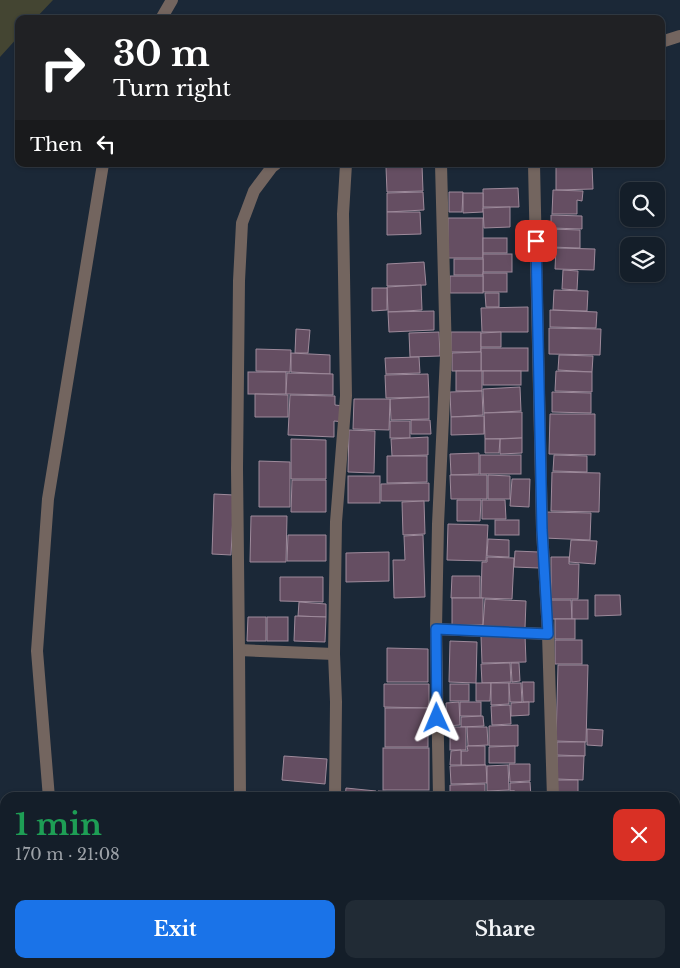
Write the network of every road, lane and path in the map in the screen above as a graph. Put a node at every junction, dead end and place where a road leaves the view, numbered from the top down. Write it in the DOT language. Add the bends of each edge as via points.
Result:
graph roads {
  1 [pos="172,0"];
  2 [pos="163,15"];
  3 [pos="680,36"];
  4 [pos="665,41"];
  5 [pos="103,167"];
  6 [pos="272,167"];
  7 [pos="346,167"];
  8 [pos="441,167"];
  9 [pos="534,167"];
  10 [pos="436,629"];
  11 [pos="548,634"];
  12 [pos="240,650"];
  13 [pos="334,654"];
  14 [pos="49,792"];
  15 [pos="240,792"];
  16 [pos="335,792"];
  17 [pos="439,792"];
  18 [pos="553,792"];
  1 -- 2 [label="street"];
  3 -- 4 [label="street"];
  5 -- 14 [label="street" via="48,499 37,651"];
  6 -- 12 [label="street" via="254,191 242,223 237,468"];
  7 -- 13 [label="street" via="343,214 346,396 336,522"];
  8 -- 10 [label="street" via="446,356"];
  9 -- 11 [label="street" via="542,530"];
  10 -- 11 [label="street"];
  10 -- 17 [label="street"];
  11 -- 18 [label="street"];
  12 -- 13 [label="street"];
  12 -- 15 [label="street"];
  13 -- 16 [label="street"];
}
